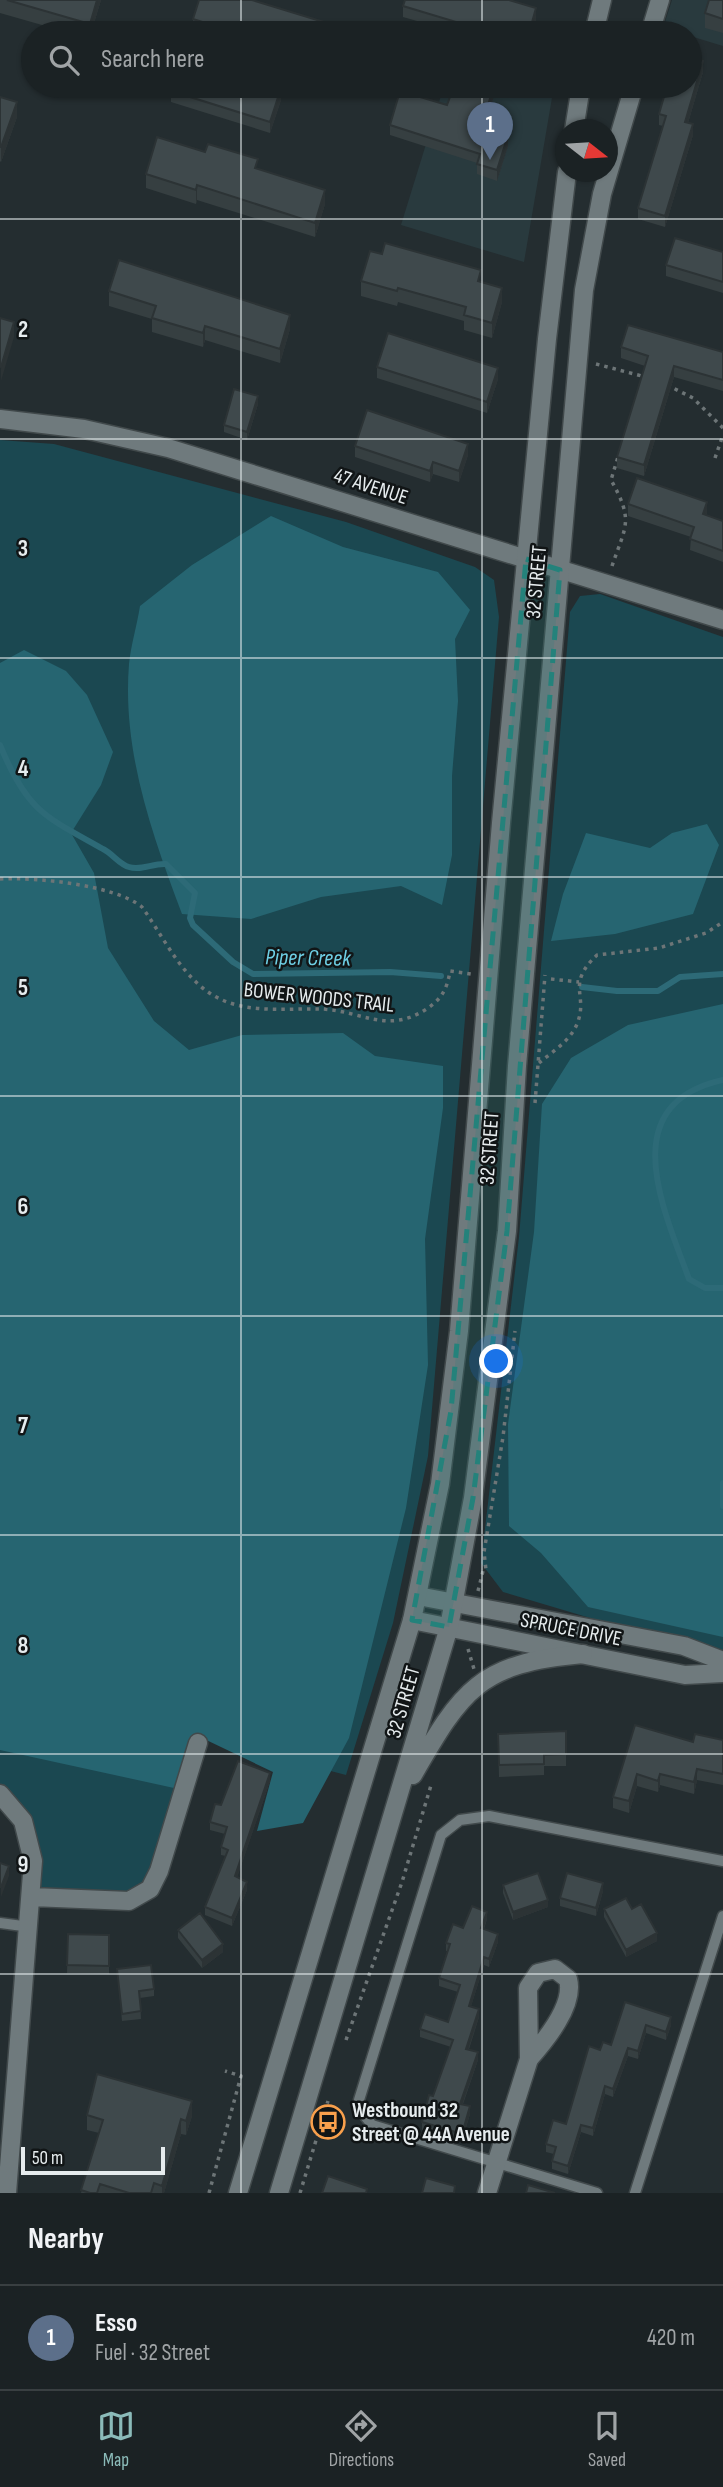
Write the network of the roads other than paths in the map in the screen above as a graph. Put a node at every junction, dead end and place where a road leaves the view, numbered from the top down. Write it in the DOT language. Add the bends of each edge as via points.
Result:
graph roads {
  1 [pos="602,0"];
  2 [pos="647,0"];
  3 [pos="660,0"];
  4 [pos="597,21"];
  5 [pos="648,21"];
  6 [pos="653,21"];
  7 [pos="579,98"];
  8 [pos="630,98"];
  9 [pos="576,119"];
  10 [pos="566,182"];
  11 [pos="0,419"];
  12 [pos="526,559"];
  13 [pos="560,570"];
  14 [pos="723,620"];
  15 [pos="418,1596"];
  16 [pos="454,1603"];
  17 [pos="412,1620"];
  18 [pos="449,1627"];
  19 [pos="583,1654"];
  20 [pos="723,1661"];
  21 [pos="723,1674"];
  22 [pos="198,1743"];
  23 [pos="0,1794"];
  24 [pos="399,1799"];
  25 [pos="723,1861"];
  26 [pos="32,1897"];
  27 [pos="723,1916"];
  28 [pos="0,1923"];
  29 [pos="30,1927"];
  30 [pos="529,2059"];
  31 [pos="496,2163"];
  32 [pos="7,2193"];
  33 [pos="238,2193"];
  34 [pos="279,2193"];
  35 [pos="487,2193"];
  36 [pos="597,2193"];
  37 [pos="635,2193"];
  1 -- 4 [label="main road"];
  2 -- 5 [label="main road"];
  3 -- 6 [label="main road"];
  7 -- 9 [label="main road"];
  8 -- 13 [label="main road, 32 STREET" via="602,194 586,277"];
  10 -- 12 [label="main road, 32 STREET"];
  11 -- 12 [label="main road, 47 AVENUE" via="84,429 168,448"];
  12 -- 13 [label="main road, 47 AVENUE"];
  12 -- 15 [label="main road, 32 STREET" via="453,1398"];
  13 -- 14 [label="main road, 47 AVENUE"];
  13 -- 16 [label="main road, 32 STREET" via="507,1231 473,1498"];
  15 -- 16 [label="main road, SPRUCE DRIVE"];
  15 -- 17 [label="main road, 32 STREET"];
  16 -- 18 [label="main road, 32 STREET"];
  16 -- 20 [label="main road, SPRUCE DRIVE" via="684,1646"];
  17 -- 18 [label="main road, SPRUCE DRIVE"];
  17 -- 33 [label="main road, 32 STREET"];
  18 -- 19 [label="main road, SPRUCE DRIVE"];
  18 -- 24 [label="main road, 32 STREET"];
  19 -- 21 [label="main road, SPRUCE DRIVE" via="685,1675"];
  19 -- 24 [label="main road" via="521,1662 482,1681 445,1720"];
  22 -- 26 [label="main road" via="150,1889 129,1901"];
  23 -- 26 [label="main road" via="23,1821 29,1840"];
  24 -- 34 [label="main road, 32 STREET"];
  25 -- 31 [label="lane" via="489,1816 460,1820 440,1835 359,2100 360,2110 372,2125"];
  26 -- 29 [label="main road"];
  27 -- 37 [label="lane"];
  28 -- 29 [label="lane"];
  29 -- 32 [label="main road"];
  30 -- 31 [label="main road"];
  31 -- 35 [label="main road"];
  31 -- 36 [label="lane"];
}
